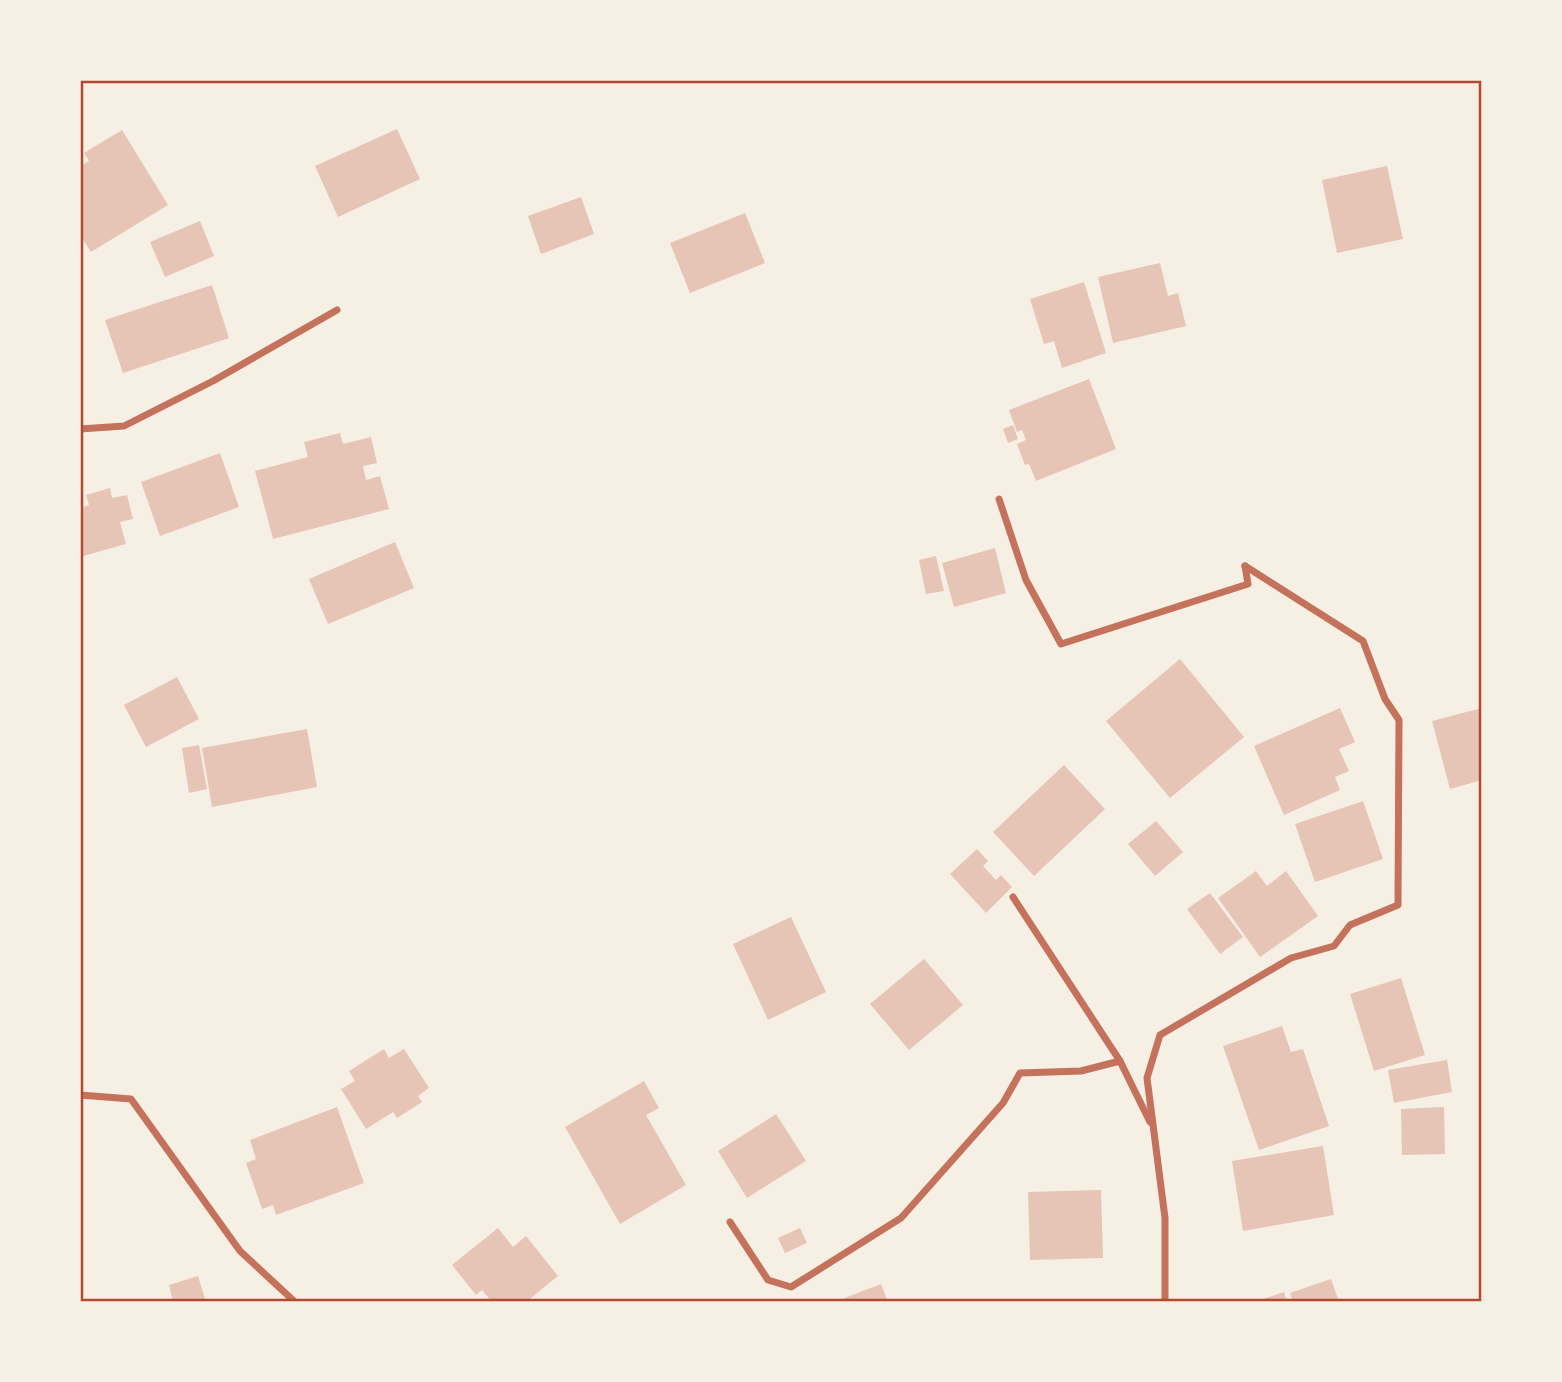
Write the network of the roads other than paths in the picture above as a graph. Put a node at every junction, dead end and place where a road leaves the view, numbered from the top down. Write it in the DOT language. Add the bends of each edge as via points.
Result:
graph roads {
  1 [pos="337,310"];
  2 [pos="80,429"];
  3 [pos="999,499"];
  4 [pos="1013,897"];
  5 [pos="1120,1061"];
  6 [pos="80,1095"];
  7 [pos="1154,1129"];
  8 [pos="730,1222"];
  9 [pos="295,1301"];
  10 [pos="1165,1301"];
  1 -- 2 [label="street" via="213,382 124,426"];
  3 -- 7 [label="street" via="1026,580 1061,644 1248,584 1245,566 1363,641 1385,699 1399,720 1398,905 1350,925 1334,946 1291,958 1160,1035 1146,1078"];
  4 -- 5 [label="street"];
  5 -- 7 [label="street"];
  5 -- 8 [label="street" via="1081,1071 1020,1073 1003,1103 901,1218 792,1287 768,1280"];
  6 -- 9 [label="street" via="131,1099 240,1251"];
  7 -- 10 [label="street" via="1165,1218"];
}
